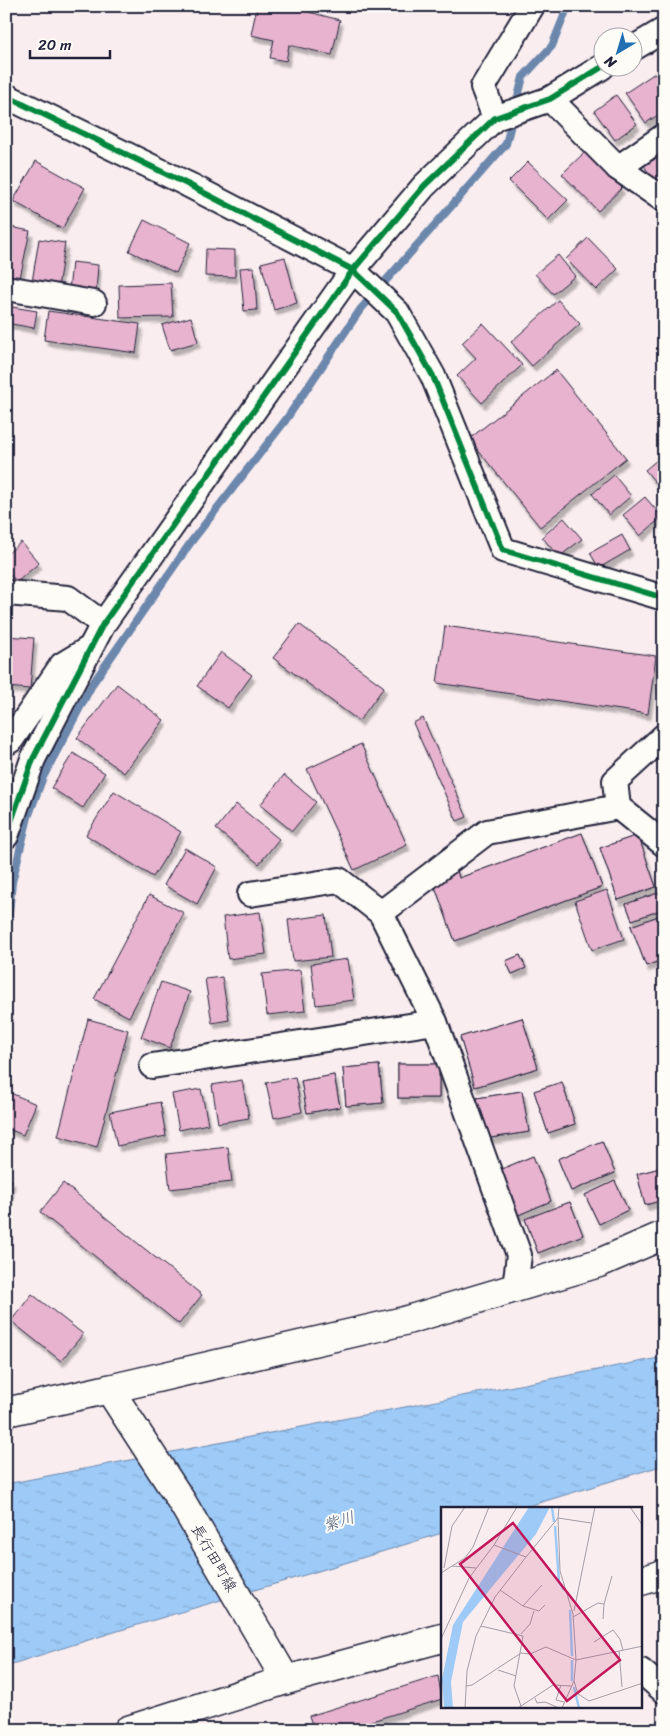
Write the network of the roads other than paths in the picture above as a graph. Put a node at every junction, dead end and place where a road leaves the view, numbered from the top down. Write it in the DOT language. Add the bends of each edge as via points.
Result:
graph roads {
  1 [pos="532,6"];
  2 [pos="664,30"];
  3 [pos="642,43"];
  4 [pos="592,73"];
  5 [pos="6,96"];
  6 [pos="550,99"];
  7 [pos="495,118"];
  8 [pos="664,136"];
  9 [pos="618,168"];
  10 [pos="664,200"];
  11 [pos="353,270"];
  12 [pos="6,288"];
  13 [pos="94,303"];
  14 [pos="6,594"];
  15 [pos="664,598"];
  16 [pos="104,624"];
  17 [pos="91,647"];
  18 [pos="664,736"];
  19 [pos="6,743"];
  20 [pos="618,807"];
  21 [pos="6,836"];
  22 [pos="664,844"];
  23 [pos="250,894"];
  24 [pos="381,913"];
  25 [pos="435,1022"];
  26 [pos="152,1066"];
  27 [pos="664,1235"];
  28 [pos="515,1288"];
  29 [pos="109,1389"];
  30 [pos="6,1412"];
  31 [pos="664,1574"];
  32 [pos="642,1581"];
  33 [pos="441,1638"];
  34 [pos="642,1672"];
  35 [pos="281,1673"];
  36 [pos="664,1691"];
  37 [pos="128,1730"];
  1 -- 7 [label="street" via="483,87"];
  2 -- 3 [label="street"];
  4 -- 6 [label="street"];
  5 -- 11 [label="street"];
  6 -- 7 [label="street"];
  6 -- 9 [label="street"];
  7 -- 11 [label="street" via="424,186"];
  8 -- 9 [label="street"];
  9 -- 10 [label="street"];
  11 -- 15 [label="street" via="397,312 433,376 503,550"];
  11 -- 16 [label="street"];
  12 -- 13 [label="street"];
  14 -- 16 [label="street" via="68,598"];
  16 -- 17 [label="street"];
  17 -- 19 [label="street" via="62,666"];
  17 -- 21 [label="street" via="33,759"];
  18 -- 20 [label="street" via="615,781"];
  20 -- 22 [label="street"];
  20 -- 24 [label="street" via="487,832"];
  23 -- 24 [label="street" via="339,880"];
  24 -- 25 [label="street"];
  25 -- 26 [label="street"];
  25 -- 28 [label="street" via="519,1255"];
  27 -- 28 [label="street" via="600,1263"];
  28 -- 29 [label="street" via="404,1321"];
  29 -- 30 [label="street"];
  29 -- 35 [label="street, 長行田町線" via="182,1502"];
  31 -- 32 [label="street"];
  33 -- 35 [label="street"];
  34 -- 36 [label="street"];
  35 -- 37 [label="street"];
}
